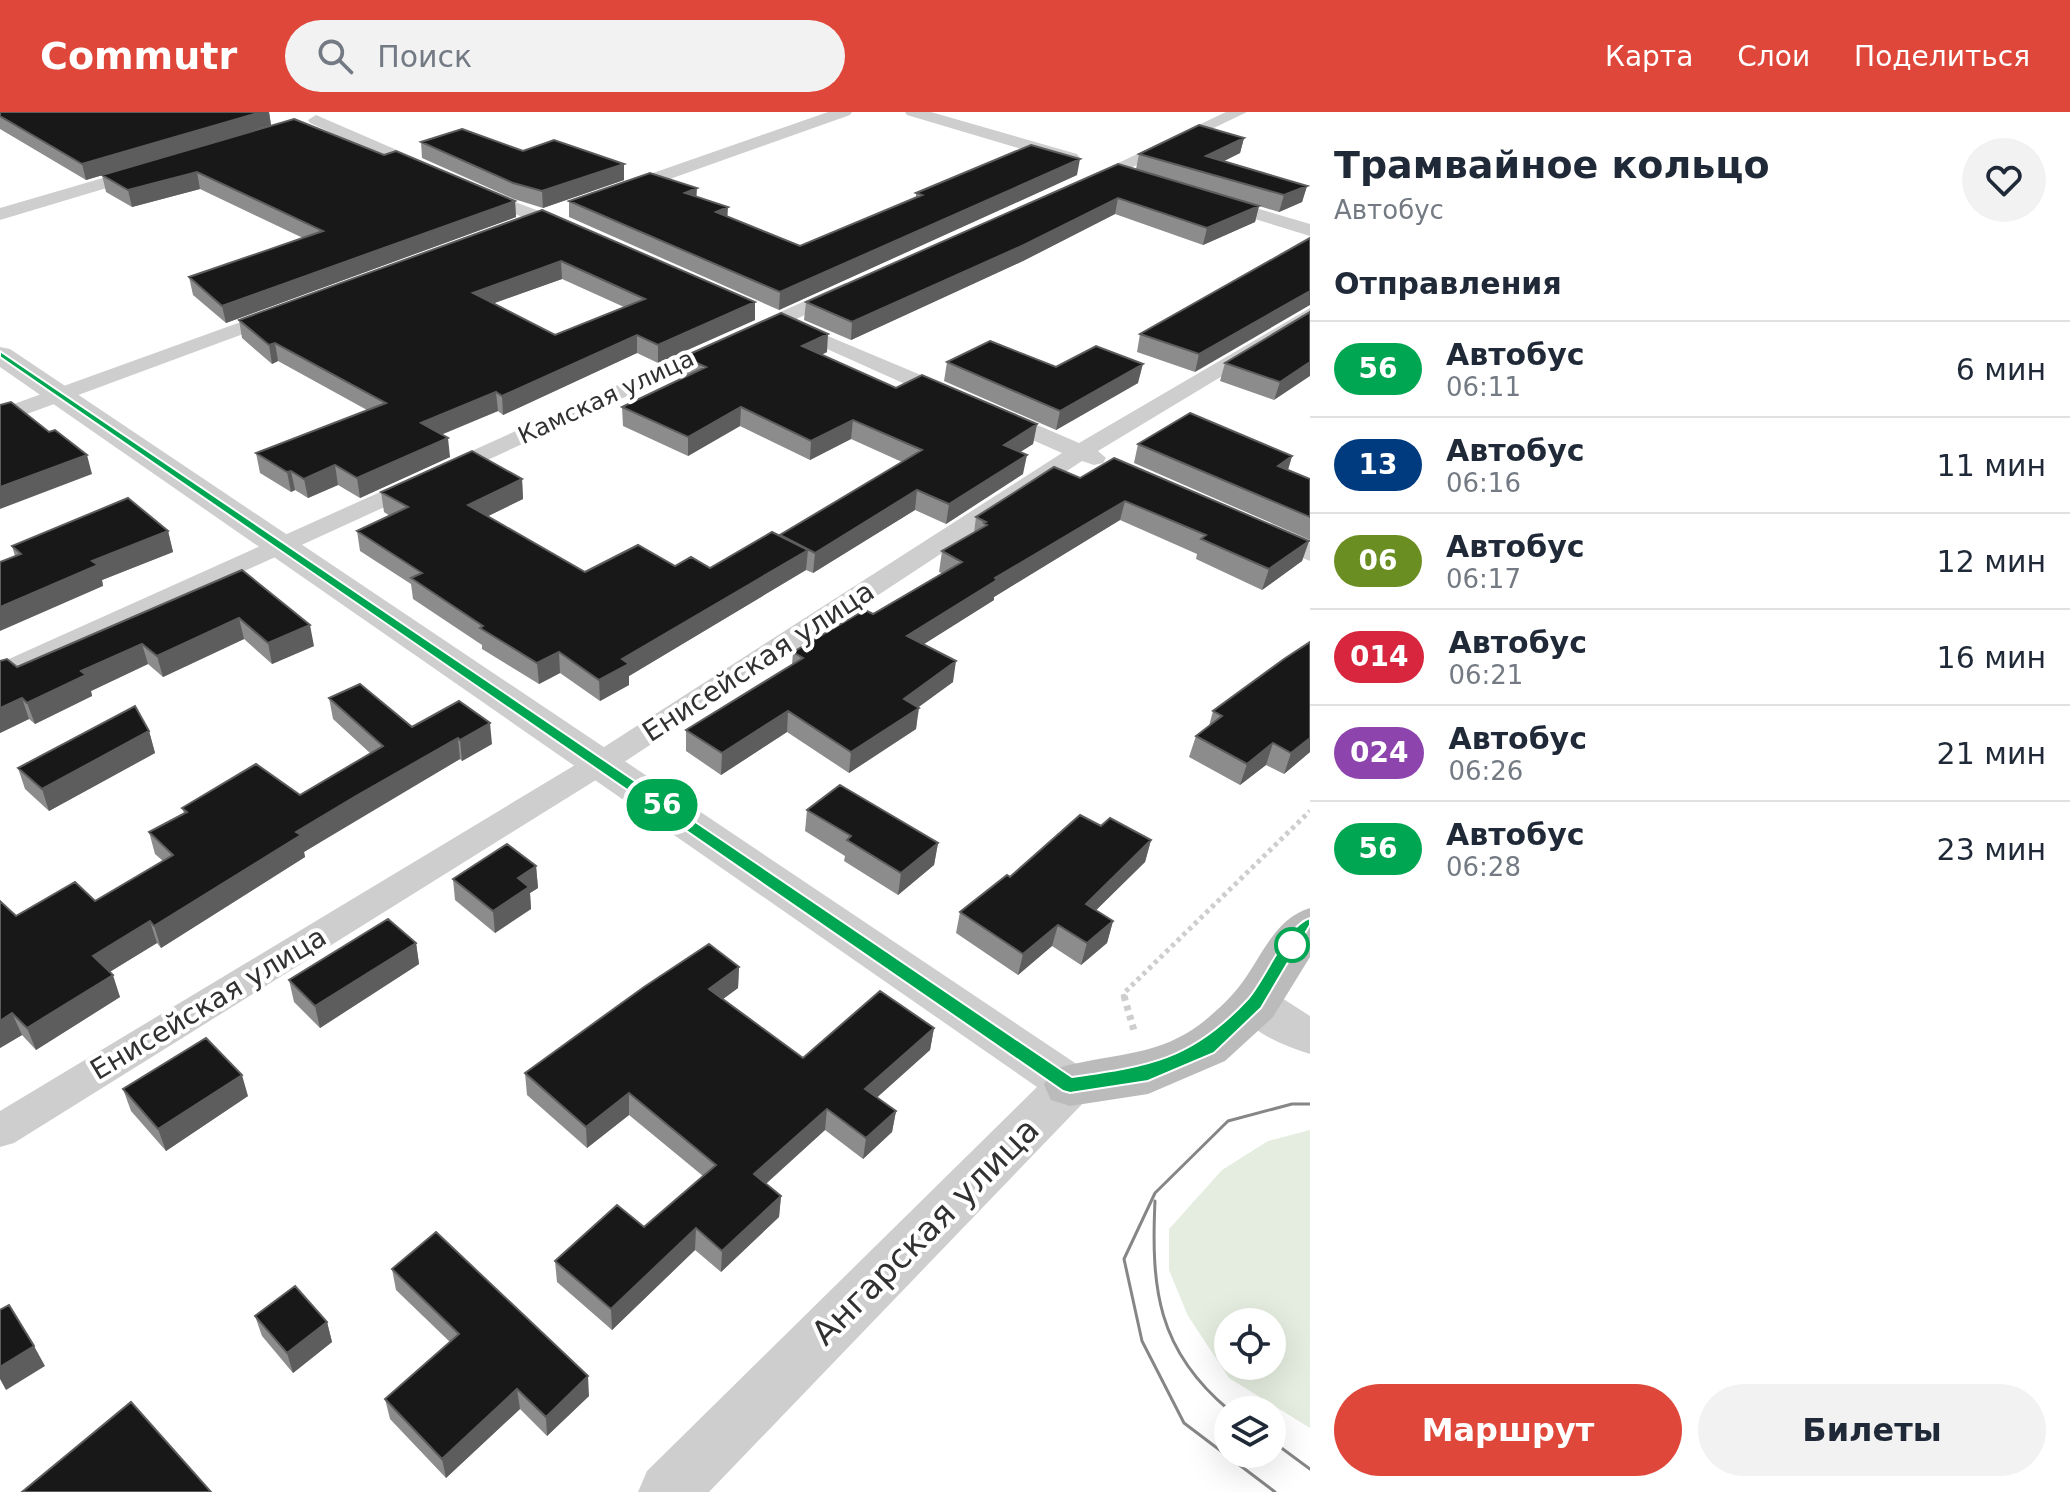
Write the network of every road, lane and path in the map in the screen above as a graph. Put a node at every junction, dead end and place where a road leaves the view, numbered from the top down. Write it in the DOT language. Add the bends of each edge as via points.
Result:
graph roads {
  1 [pos="844,112"];
  2 [pos="913,112"];
  3 [pos="1239,112"];
  4 [pos="312,119"];
  5 [pos="166,164"];
  6 [pos="1115,170"];
  7 [pos="1145,179"];
  8 [pos="1073,189"];
  9 [pos="1190,193"];
  10 [pos="604,196"];
  11 [pos="574,207"];
  12 [pos="0,214"];
  13 [pos="544,217"];
  14 [pos="514,228"];
  15 [pos="1310,230"];
  16 [pos="587,237"];
  17 [pos="860,283"];
  18 [pos="308,304"];
  19 [pos="746,307"];
  20 [pos="1310,314"];
  21 [pos="775,320"];
  22 [pos="0,355"];
  23 [pos="57,396"];
  24 [pos="0,417"];
  25 [pos="1080,452"];
  26 [pos="1109,465"];
  27 [pos="1238,522"];
  28 [pos="281,546"];
  29 [pos="1310,553"];
  30 [pos="0,674"];
  31 [pos="601,763"];
  32 [pos="1310,811"];
  33 [pos="1310,925"];
  34 [pos="1255,1003"];
  35 [pos="1310,1036"];
  36 [pos="1148,1073"];
  37 [pos="1070,1085"];
  38 [pos="0,1131"];
  39 [pos="668,1492"];
  1 -- 10 [label="street"];
  2 -- 6 [label="street"];
  3 -- 6 [label="street"];
  4 -- 13 [label="street" via="507,206"];
  5 -- 12 [label="street"];
  6 -- 7 [label="street"];
  6 -- 8 [label="street"];
  9 -- 15 [label="street"];
  11 -- 13 [label="street"];
  13 -- 14 [label="street"];
  13 -- 16 [label="street"];
  17 -- 21 [label="street, Камская улица"];
  18 -- 23 [label="street"];
  19 -- 21 [label="street"];
  20 -- 25 [label="street, Енисейская улица"];
  21 -- 25 [label="street"];
  21 -- 28 [label="street, Камская улица"];
  22 -- 23 [label="street"];
  23 -- 24 [label="street"];
  23 -- 28 [label="street"];
  25 -- 26 [label="street"];
  25 -- 31 [label="street, Енисейская улица"];
  27 -- 29 [label="street"];
  28 -- 30 [label="street, Камская улица"];
  28 -- 31 [label="street"];
  31 -- 37 [label="street"];
  31 -- 38 [label="street, Енисейская улица"];
  32 -- 36 [label="path" via="1123,994"];
  33 -- 34 [label="main road"];
  34 -- 35 [label="street"];
  34 -- 36 [label="main road" via="1207,1047"];
  36 -- 37 [label="main road"];
  37 -- 39 [label="street, Ангарская улица"];
}
